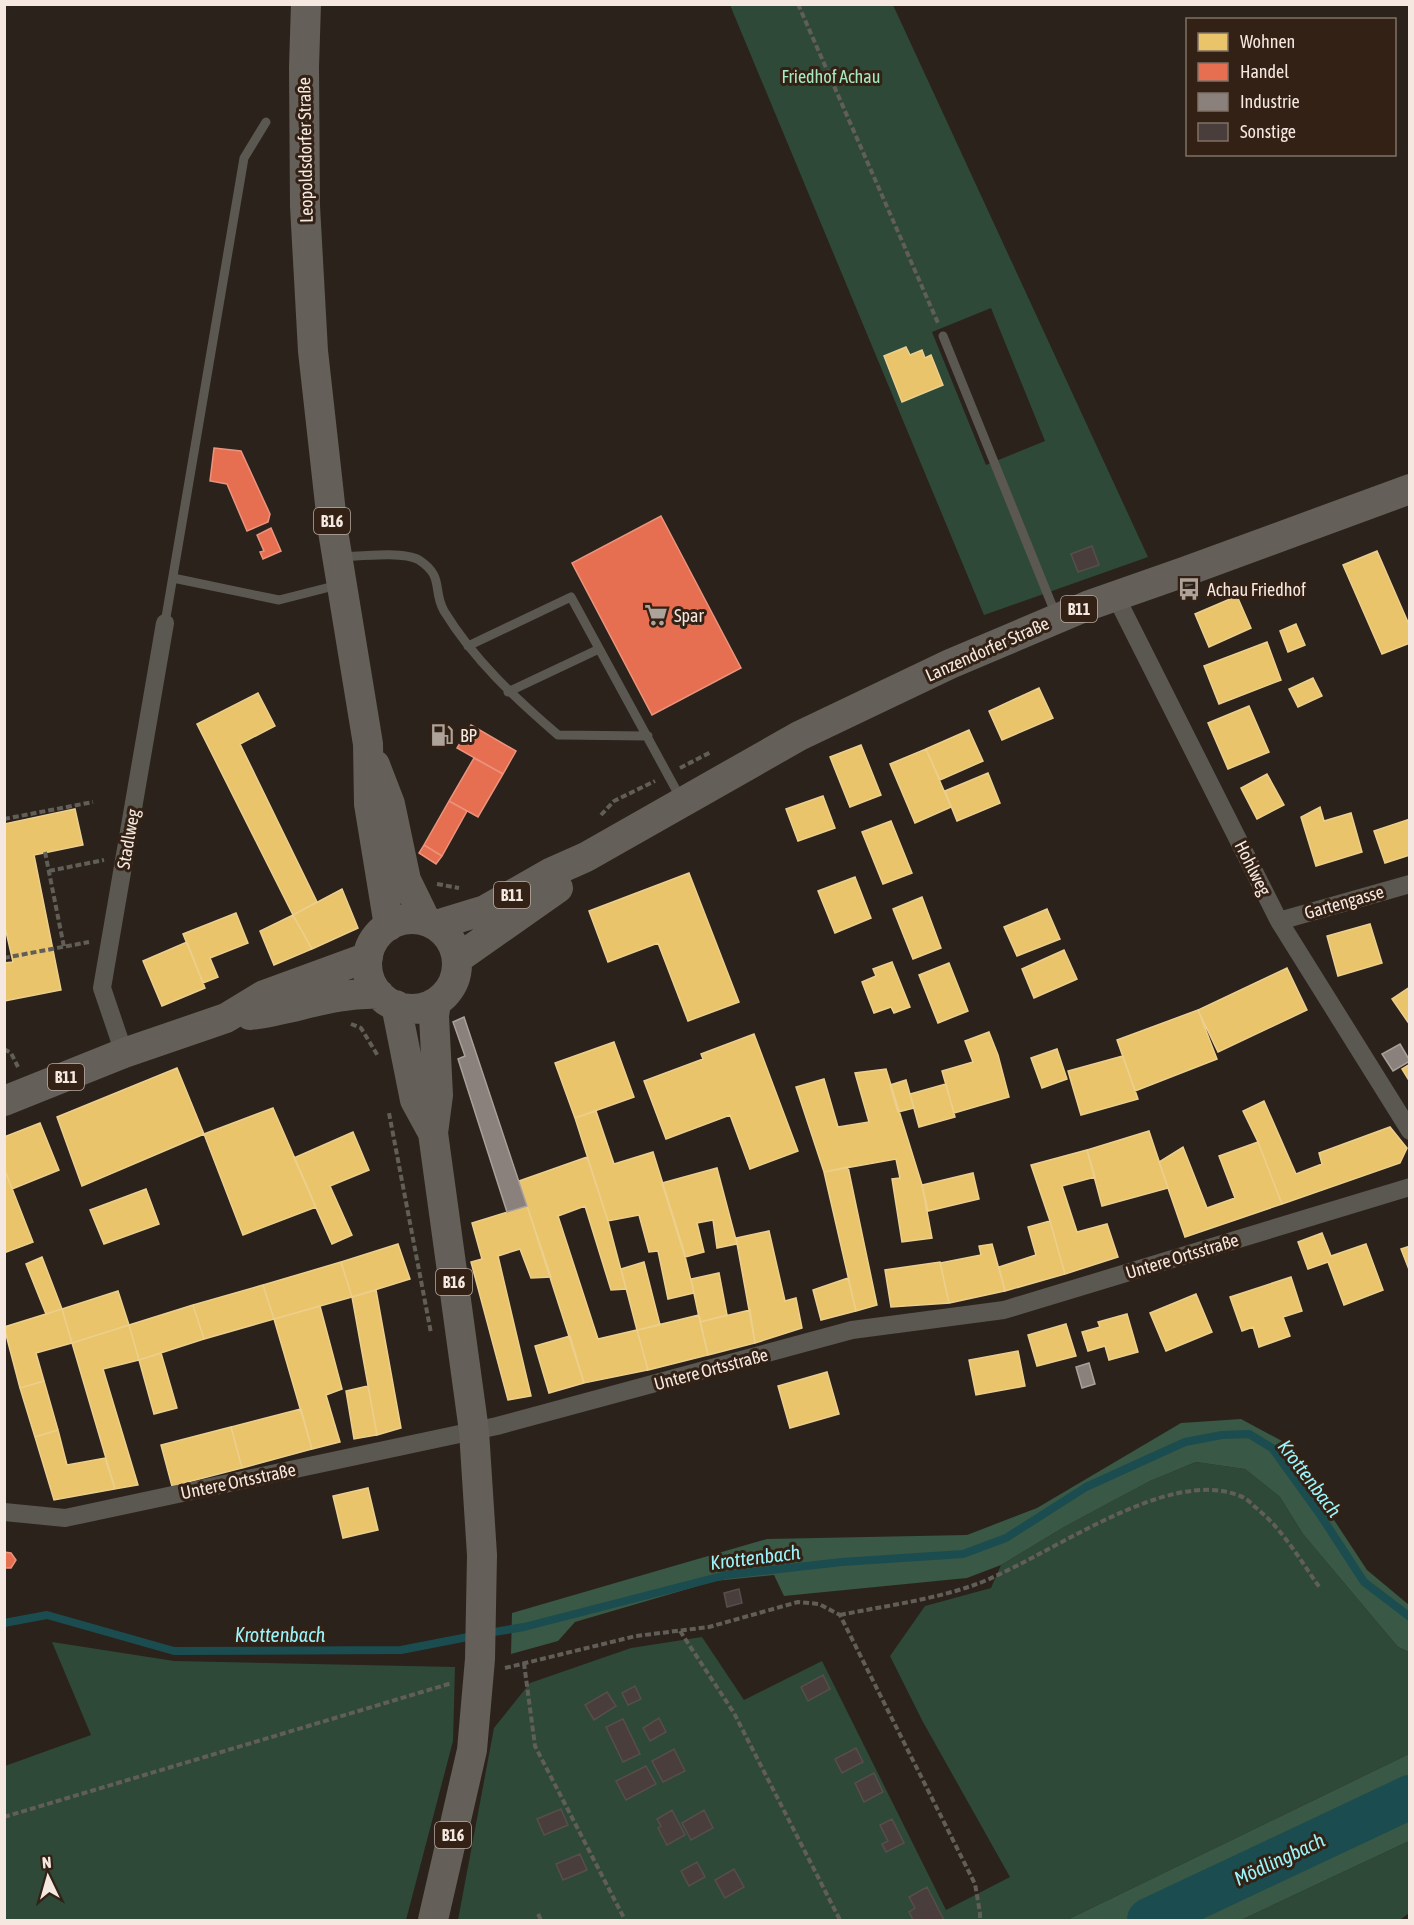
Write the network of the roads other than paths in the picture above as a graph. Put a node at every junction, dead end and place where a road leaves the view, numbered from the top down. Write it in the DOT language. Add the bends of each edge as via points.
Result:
graph roads {
  1 [pos="306,4"];
  2 [pos="266,122"];
  3 [pos="943,336"];
  4 [pos="1410,489"];
  5 [pos="340,571"];
  6 [pos="173,578"];
  7 [pos="1115,596"];
  8 [pos="1057,617"];
  9 [pos="165,623"];
  10 [pos="468,646"];
  11 [pos="599,649"];
  12 [pos="508,692"];
  13 [pos="648,736"];
  14 [pos="368,744"];
  15 [pos="682,802"];
  16 [pos="586,857"];
  17 [pos="1410,884"];
  18 [pos="1279,921"];
  19 [pos="431,923"];
  20 [pos="388,926"];
  21 [pos="368,957"];
  22 [pos="457,959"];
  23 [pos="387,999"];
  24 [pos="436,1002"];
  25 [pos="226,1018"];
  26 [pos="124,1053"];
  27 [pos="7,1092"];
  28 [pos="1410,1131"];
  29 [pos="433,1133"];
  30 [pos="1410,1187"];
  31 [pos="474,1431"];
  32 [pos="4,1512"];
  33 [pos="433,1920"];
  1 -- 5 [label="main road, Leopoldsdorfer Straße / B16" via="305,206 313,351"];
  2 -- 6 [label="lane" via="244,158"];
  3 -- 8 [label="lane"];
  4 -- 7 [label="main road, Lanzendorfer Straße / B11"];
  5 -- 6 [label="lane" via="279,600"];
  5 -- 10 [label="lane" via="396,555 417,558 435,573 442,608"];
  5 -- 14 [label="main road, B16"];
  6 -- 9 [label="lane"];
  7 -- 8 [label="main road, Lanzendorfer Straße / B11"];
  7 -- 18 [label="street, Hohlweg"];
  8 -- 15 [label="main road, Lanzendorfer Straße / B11" via="799,736"];
  9 -- 26 [label="street, Stadlweg" via="102,988"];
  10 -- 11 [label="lane" via="571,597"];
  10 -- 12 [label="lane"];
  11 -- 12 [label="lane"];
  11 -- 13 [label="lane"];
  12 -- 13 [label="lane" via="558,735"];
  13 -- 15 [label="lane"];
  14 -- 19 [label="main road, B16" via="390,804 406,880"];
  14 -- 20 [label="main road, B16" via="369,804"];
  15 -- 16 [label="main road, Lanzendorfer Straße / B11"];
  16 -- 19 [label="main road, B11" via="485,910"];
  16 -- 22 [label="main road, B11" via="558,887"];
  17 -- 18 [label="street, Gartengasse"];
  18 -- 28 [label="street, Hohlweg"];
  19 -- 20 [label="main road, B11" via="407,919"];
  19 -- 22 [label="main road" via="453,943"];
  20 -- 21 [label="main road" via="375,939"];
  21 -- 23 [label="main road" via="374,987"];
  21 -- 25 [label="main road, B11" via="264,995"];
  22 -- 24 [label="main road" via="453,984"];
  23 -- 24 [label="main road, B11" via="416,1008"];
  23 -- 25 [label="main road, B11" via="336,995 270,1012"];
  23 -- 29 [label="main road, B16" via="415,1100"];
  24 -- 29 [label="main road, B16" via="438,1095"];
  25 -- 26 [label="main road, B11"];
  26 -- 27 [label="main road, B11"];
  29 -- 31 [label="main road, B16"];
  30 -- 31 [label="street, Untere Ortsstraße" via="1004,1310 852,1330"];
  31 -- 32 [label="street, Untere Ortsstraße" via="65,1518"];
  31 -- 33 [label="main road, B16" via="483,1555 480,1667 472,1750"];
}
